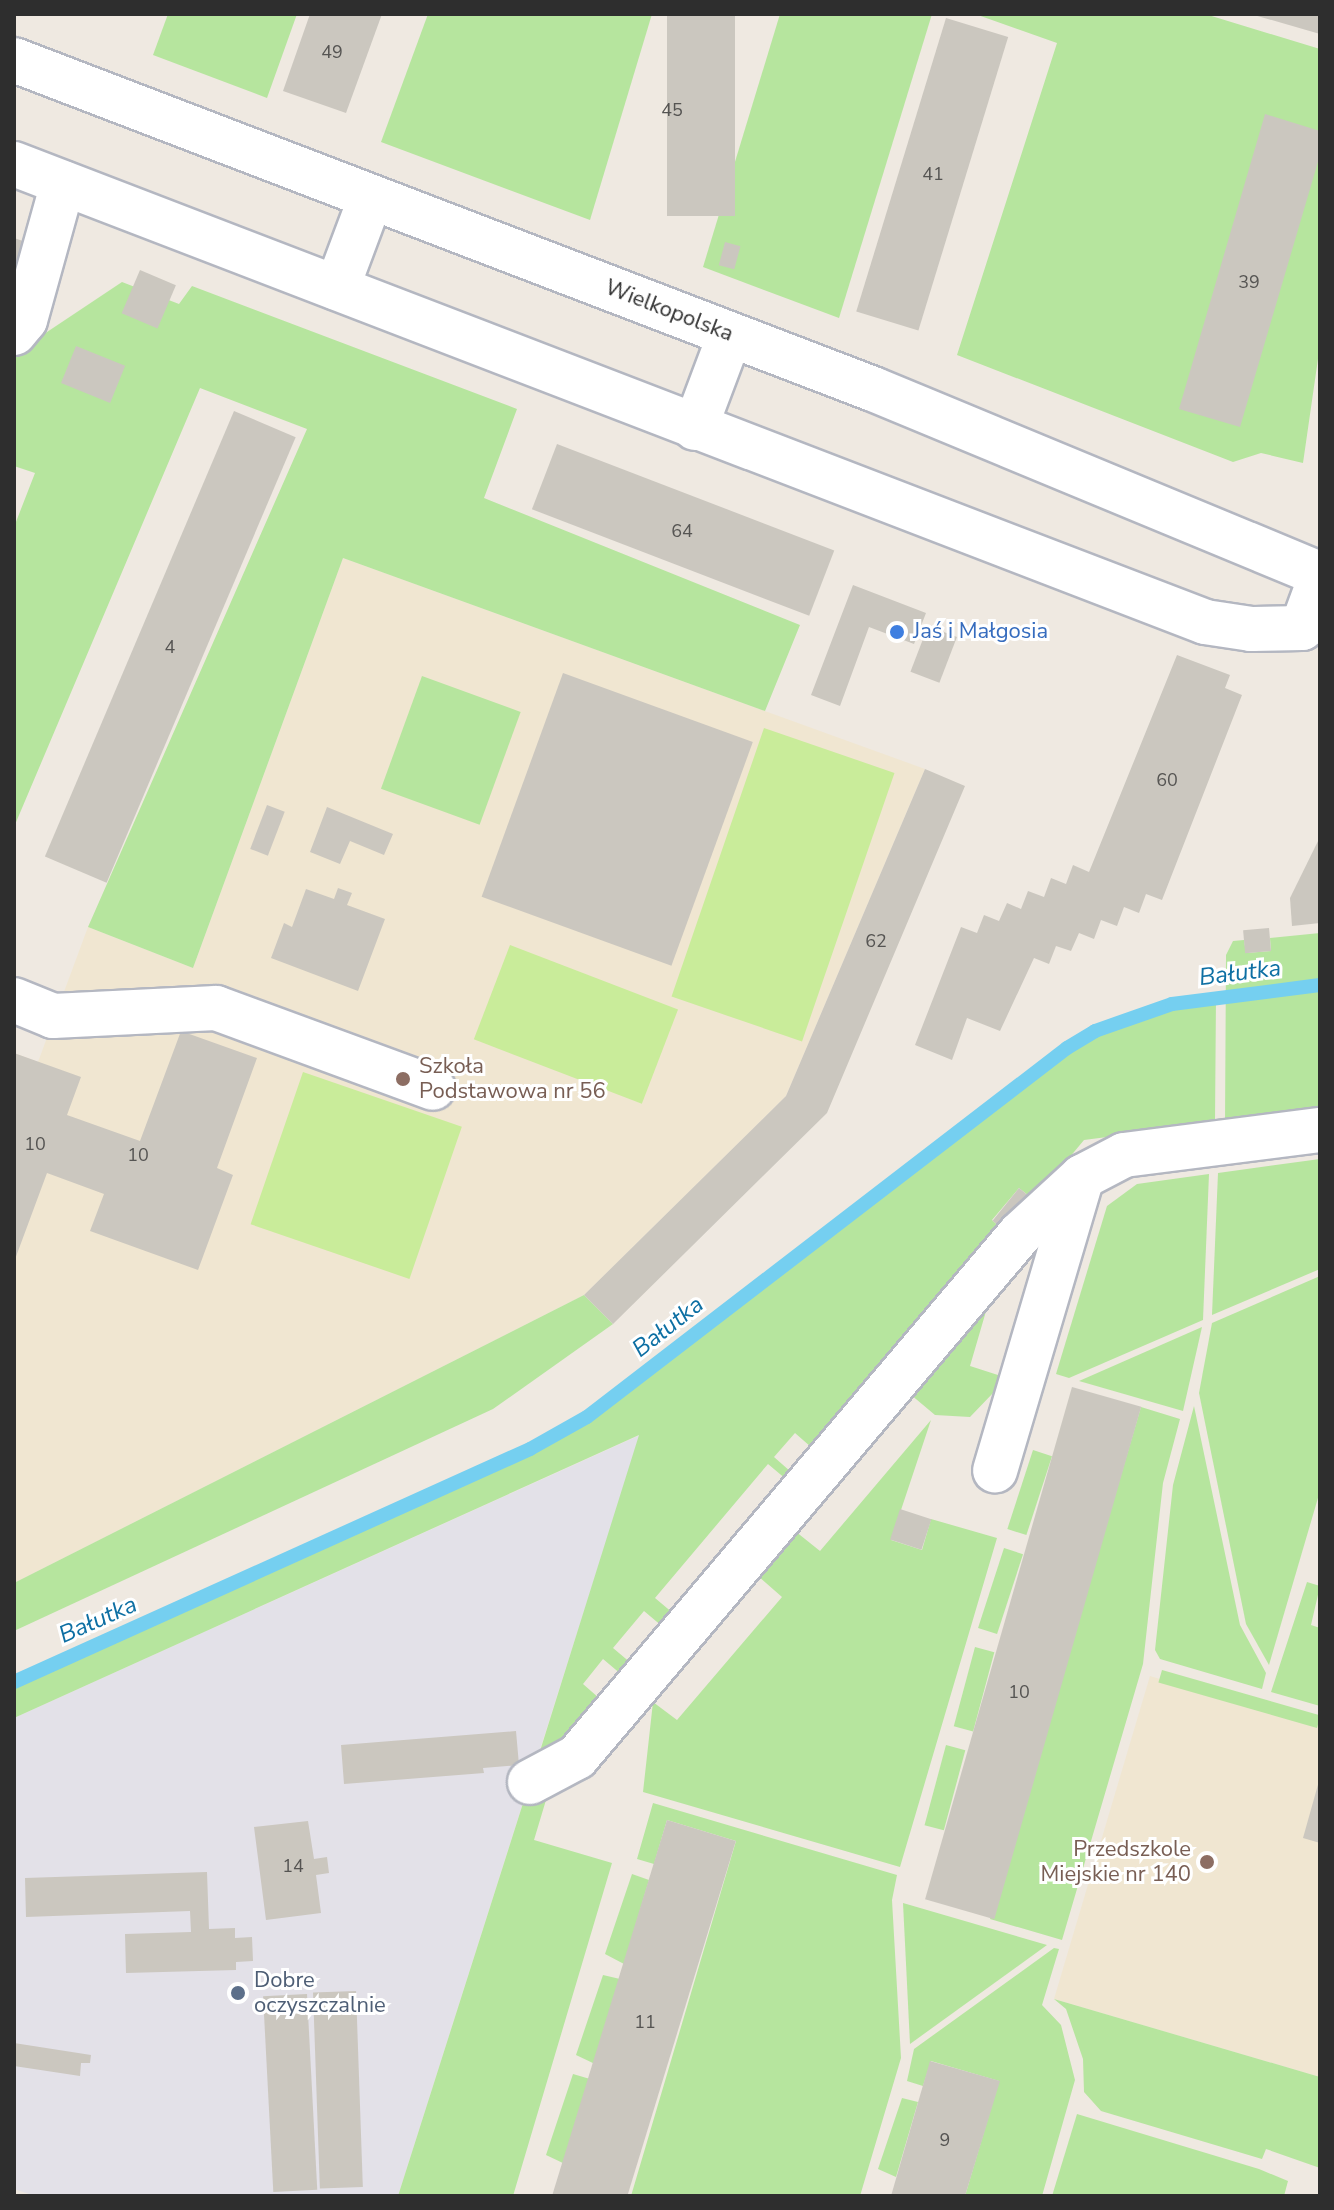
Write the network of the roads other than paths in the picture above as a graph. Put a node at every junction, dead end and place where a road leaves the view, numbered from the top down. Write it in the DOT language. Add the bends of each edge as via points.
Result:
graph roads {
  1 [pos="14,60"];
  2 [pos="14,164"];
  3 [pos="63,183"];
  4 [pos="371,197"];
  5 [pos="337,288"];
  6 [pos="14,333"];
  7 [pos="730,335"];
  8 [pos="695,428"];
  9 [pos="1320,577"];
  10 [pos="14,1000"];
  11 [pos="433,1088"];
  12 [pos="1320,1130"];
  13 [pos="1082,1177"];
  14 [pos="995,1470"];
  15 [pos="530,1782"];
  1 -- 4 [label="street, Wielkopolska"];
  2 -- 3 [label="street"];
  3 -- 5 [label="street"];
  3 -- 6 [label="street" via="25,320"];
  4 -- 5 [label="street"];
  4 -- 7 [label="street, Wielkopolska"];
  5 -- 8 [label="street"];
  7 -- 8 [label="street"];
  7 -- 9 [label="street, Wielkopolska" via="1106,482"];
  8 -- 9 [label="street" via="1205,622 1251,629 1302,628"];
  10 -- 11 [label="street" via="53,1016 216,1008"];
  12 -- 13 [label="street" via="1124,1155"];
  13 -- 14 [label="street"];
  13 -- 15 [label="street" via="1020,1234 577,1757"];
}
